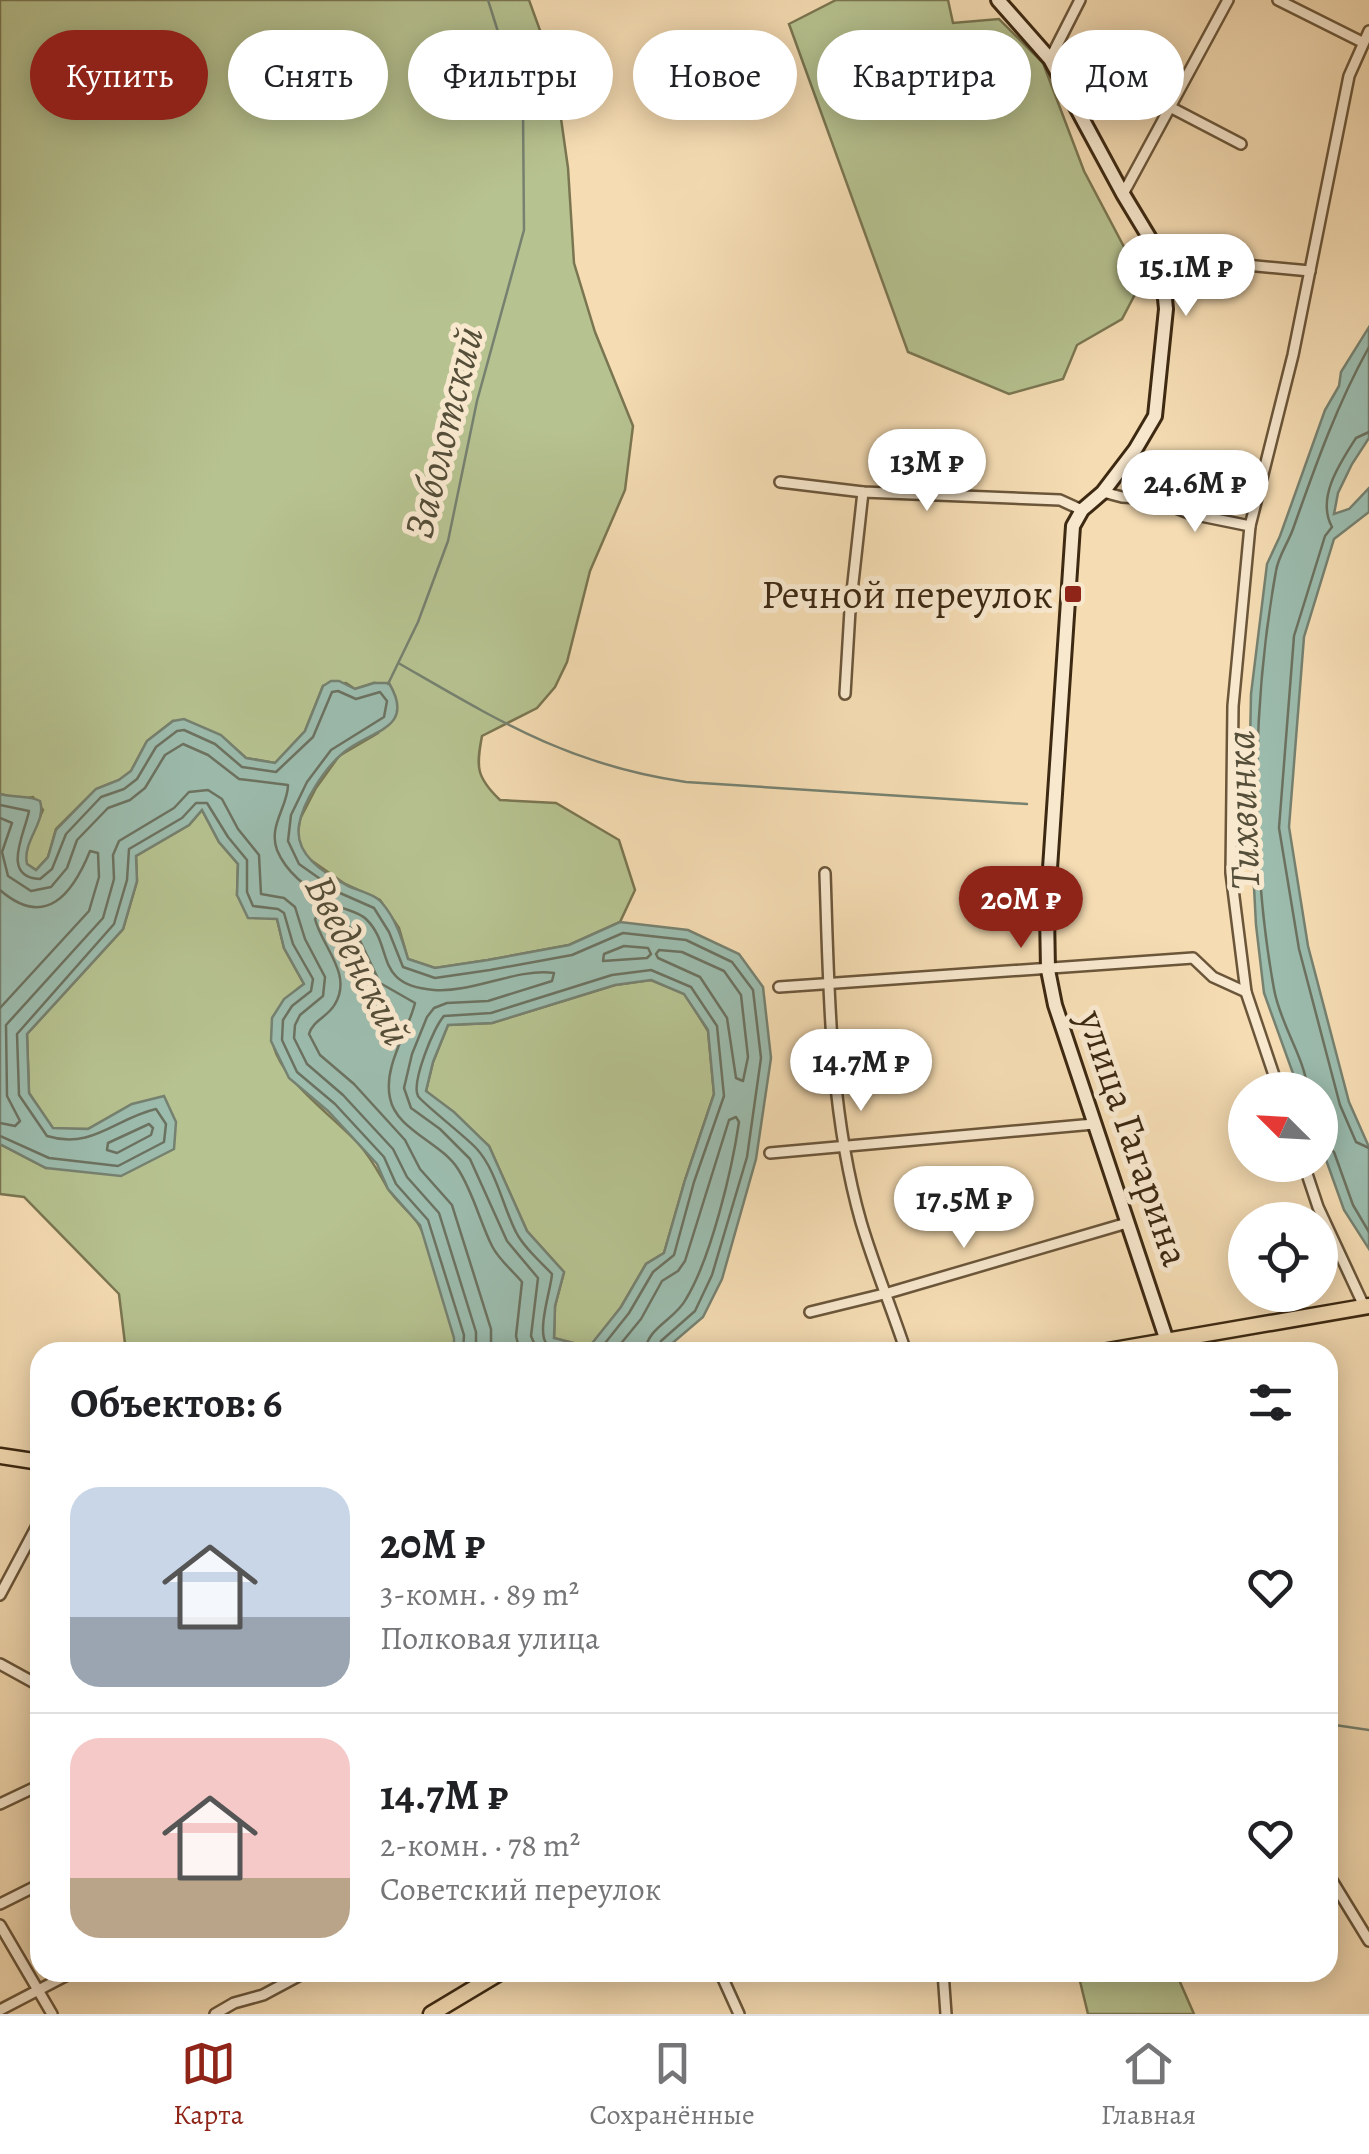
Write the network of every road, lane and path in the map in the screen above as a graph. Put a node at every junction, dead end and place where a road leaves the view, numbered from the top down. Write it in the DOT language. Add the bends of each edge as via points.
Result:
graph roads {
  1 [pos="998,0"];
  2 [pos="1080,0"];
  3 [pos="1228,0"];
  4 [pos="1278,0"];
  5 [pos="1369,31"];
  6 [pos="1362,42"];
  7 [pos="1050,60"];
  8 [pos="1184,81"];
  9 [pos="1184,114"];
  10 [pos="1163,120"];
  11 [pos="1241,144"];
  12 [pos="1122,194"];
  13 [pos="1161,258"];
  14 [pos="1310,272"];
  15 [pos="780,482"];
  16 [pos="863,492"];
  17 [pos="1103,492"];
  18 [pos="1082,510"];
  19 [pos="1250,526"];
  20 [pos="846,694"];
  21 [pos="825,873"];
  22 [pos="1048,970"];
  23 [pos="829,983"];
  24 [pos="779,987"];
  25 [pos="1246,992"];
  26 [pos="1273,1072"];
  27 [pos="1094,1124"];
  28 [pos="847,1148"];
  29 [pos="770,1153"];
  30 [pos="1310,1182"];
  31 [pos="1128,1223"];
  32 [pos="888,1294"];
  33 [pos="1366,1306"];
  34 [pos="810,1312"];
  35 [pos="903,1342"];
  36 [pos="1165,1342"];
  37 [pos="1191,1342"];
  38 [pos="0,1456"];
  39 [pos="30,1460"];
  40 [pos="30,1544"];
  41 [pos="0,1595"];
  42 [pos="0,1664"];
  43 [pos="30,1680"];
  44 [pos="30,1790"];
  45 [pos="0,1804"];
  46 [pos="30,1889"];
  47 [pos="1338,1890"];
  48 [pos="0,1904"];
  49 [pos="0,1924"];
  50 [pos="1369,1941"];
  51 [pos="30,1977"];
  52 [pos="33,1982"];
  53 [pos="55,1982"];
  54 [pos="288,1982"];
  55 [pos="485,1982"];
  56 [pos="724,1982"];
  57 [pos="944,1982"];
  58 [pos="38,1991"];
  59 [pos="0,2010"];
  60 [pos="52,2014"];
  61 [pos="215,2014"];
  62 [pos="432,2014"];
  63 [pos="738,2014"];
  64 [pos="946,2014"];
  1 -- 7 [label="street"];
  2 -- 7 [label="street"];
  3 -- 8 [label="street"];
  4 -- 6 [label="street"];
  5 -- 6 [label="street"];
  6 -- 14 [label="street" via="1349,76"];
  7 -- 12 [label="street"];
  9 -- 11 [label="street"];
  10 -- 12 [label="street"];
  12 -- 13 [label="street"];
  13 -- 14 [label="street"];
  13 -- 17 [label="street" via="1166,309 1155,416"];
  14 -- 19 [label="street"];
  15 -- 16 [label="street"];
  16 -- 18 [label="street" via="1060,500"];
  16 -- 20 [label="street"];
  17 -- 18 [label="street"];
  17 -- 19 [label="street"];
  18 -- 22 [label="street, улица Гагарина" via="1072,546"];
  19 -- 25 [label="street" via="1234,706 1231,873"];
  21 -- 23 [label="street"];
  22 -- 23 [label="street"];
  22 -- 25 [label="street" via="1193,958 1213,978"];
  22 -- 27 [label="street, улица Гагарина"];
  23 -- 24 [label="street"];
  23 -- 28 [label="street"];
  25 -- 26 [label="street"];
  27 -- 28 [label="street"];
  27 -- 31 [label="street, улица Гагарина"];
  28 -- 29 [label="street"];
  28 -- 32 [label="street" via="861,1222"];
  30 -- 33 [label="street"];
  31 -- 32 [label="street"];
  31 -- 36 [label="street, улица Гагарина"];
  32 -- 34 [label="street"];
  32 -- 35 [label="street"];
  33 -- 37 [label="main road"];
  38 -- 39 [label="main road"];
  40 -- 41 [label="street"];
  42 -- 43 [label="street"];
  44 -- 45 [label="street"];
  46 -- 48 [label="street"];
  47 -- 50 [label="street"];
  49 -- 51 [label="street"];
  52 -- 58 [label="street"];
  53 -- 58 [label="street"];
  54 -- 61 [label="street"];
  55 -- 62 [label="main road"];
  56 -- 63 [label="street"];
  57 -- 64 [label="street"];
  58 -- 59 [label="street"];
  58 -- 60 [label="street"];
}
